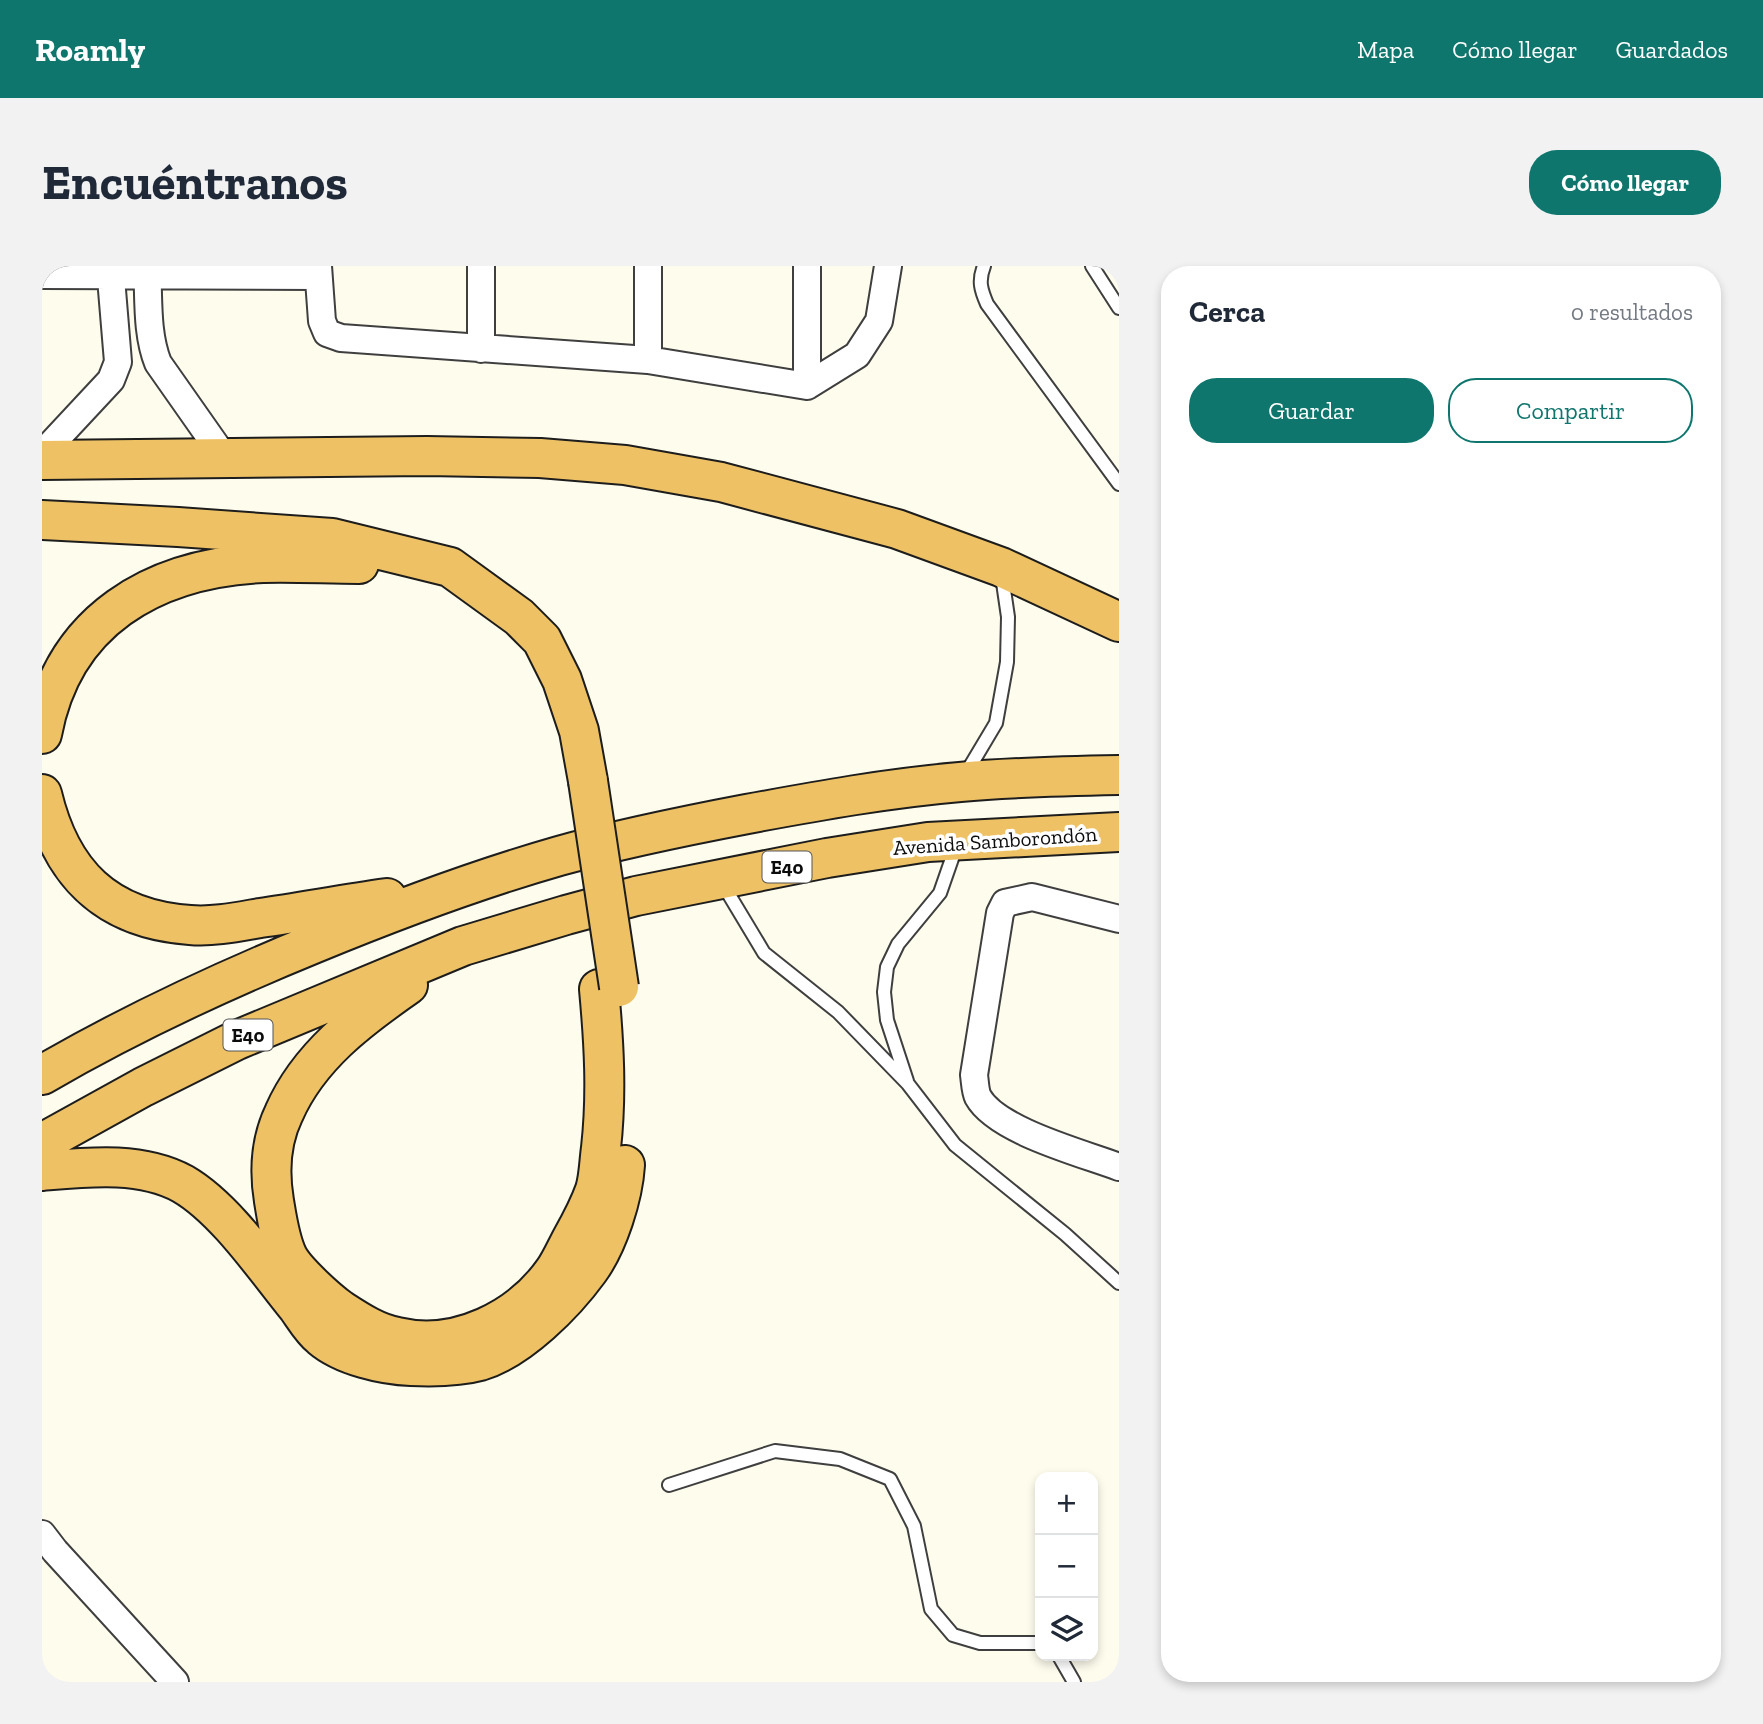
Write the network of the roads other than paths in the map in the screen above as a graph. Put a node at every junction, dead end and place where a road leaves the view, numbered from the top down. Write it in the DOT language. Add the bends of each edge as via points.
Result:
graph roads {
  1 [pos="481,266"];
  2 [pos="648,266"];
  3 [pos="807,266"];
  4 [pos="984,266"];
  5 [pos="1092,266"];
  6 [pos="110,270"];
  7 [pos="883,270"];
  8 [pos="147,271"];
  9 [pos="318,271"];
  10 [pos="42,275"];
  11 [pos="1119,308"];
  12 [pos="481,349"];
  13 [pos="648,360"];
  14 [pos="807,386"];
  15 [pos="42,454"];
  16 [pos="224,457"];
  17 [pos="42,460"];
  18 [pos="1119,484"];
  19 [pos="42,520"];
  20 [pos="42,543"];
  21 [pos="359,564"];
  22 [pos="1001,568"];
  23 [pos="1119,622"];
  24 [pos="42,734"];
  25 [pos="1119,775"];
  26 [pos="580,782"];
  27 [pos="961,782"];
  28 [pos="42,794"];
  29 [pos="1119,832"];
  30 [pos="958,840"];
  31 [pos="720,880"];
  32 [pos="469,885"];
  33 [pos="1119,919"];
  34 [pos="463,946"];
  35 [pos="609,988"];
  36 [pos="42,1075"];
  37 [pos="908,1084"];
  38 [pos="42,1143"];
  39 [pos="1119,1167"];
  40 [pos="42,1171"];
  41 [pos="1119,1283"];
  42 [pos="668,1485"];
  43 [pos="42,1534"];
  44 [pos="1035,1643"];
  45 [pos="1062,1661"];
  46 [pos="175,1682"];
  47 [pos="1074,1682"];
  1 -- 12 [label="street"];
  2 -- 13 [label="street"];
  3 -- 14 [label="street"];
  4 -- 18 [label="lane" via="980,288 987,304"];
  5 -- 11 [label="lane"];
  6 -- 8 [label="street"];
  6 -- 10 [label="street"];
  6 -- 15 [label="street" via="118,362 111,380"];
  7 -- 14 [label="street" via="879,321 858,355"];
  8 -- 9 [label="street"];
  8 -- 16 [label="street" via="153,352"];
  9 -- 12 [label="street" via="321,321 327,333 341,338"];
  12 -- 13 [label="street"];
  13 -- 14 [label="street"];
  16 -- 17 [label="highway"];
  16 -- 22 [label="highway" via="540,458 625,465 721,482 897,529"];
  19 -- 26 [label="highway" via="332,538 450,567 519,617 542,640 579,731"];
  20 -- 21 [label="highway"];
  21 -- 24 [label="highway" via="219,569 179,577 124,602 81,642 63,670"];
  21 -- 26 [label="highway" via="399,571 449,589 500,624 525,649 557,707"];
  22 -- 23 [label="highway"];
  22 -- 27 [label="lane" via="1008,617 1007,662 996,723"];
  25 -- 27 [label="highway"];
  26 -- 35 [label="highway"];
  27 -- 32 [label="highway" via="790,806 621,839"];
  28 -- 32 [label="highway" via="64,854 84,881 131,912 161,921 192,926 232,923"];
  29 -- 30 [label="highway, Avenida Samborondón / E40"];
  30 -- 31 [label="highway, Avenida Samborondón / E40" via="827,858"];
  30 -- 37 [label="lane" via="940,893 898,944 887,967 887,1020"];
  31 -- 34 [label="highway, Avenida Samborondón / E40" via="636,896"];
  31 -- 37 [label="lane" via="764,953 838,1012"];
  32 -- 36 [label="highway" via="251,969"];
  33 -- 39 [label="street" via="1032,897 1005,903 974,1075 977,1096 1011,1126"];
  34 -- 35 [label="highway" via="356,1021 322,1055 284,1113 272,1150 277,1224 289,1258 329,1301 363,1325 398,1338 468,1336 517,1309 555,1270 595,1188 605,1115"];
  34 -- 38 [label="highway, E40" via="237,1040"];
  35 -- 40 [label="highway" via="627,1049 630,1111 625,1172 612,1224 590,1269 553,1311 521,1340 481,1360 438,1367 357,1357 322,1338 221,1215 183,1184 133,1170"];
  37 -- 41 [label="lane" via="955,1145"];
  42 -- 44 [label="lane" via="775,1451 840,1460 890,1479 914,1526 931,1609 953,1635 980,1643"];
  43 -- 46 [label="street"];
  45 -- 47 [label="lane"];
}
